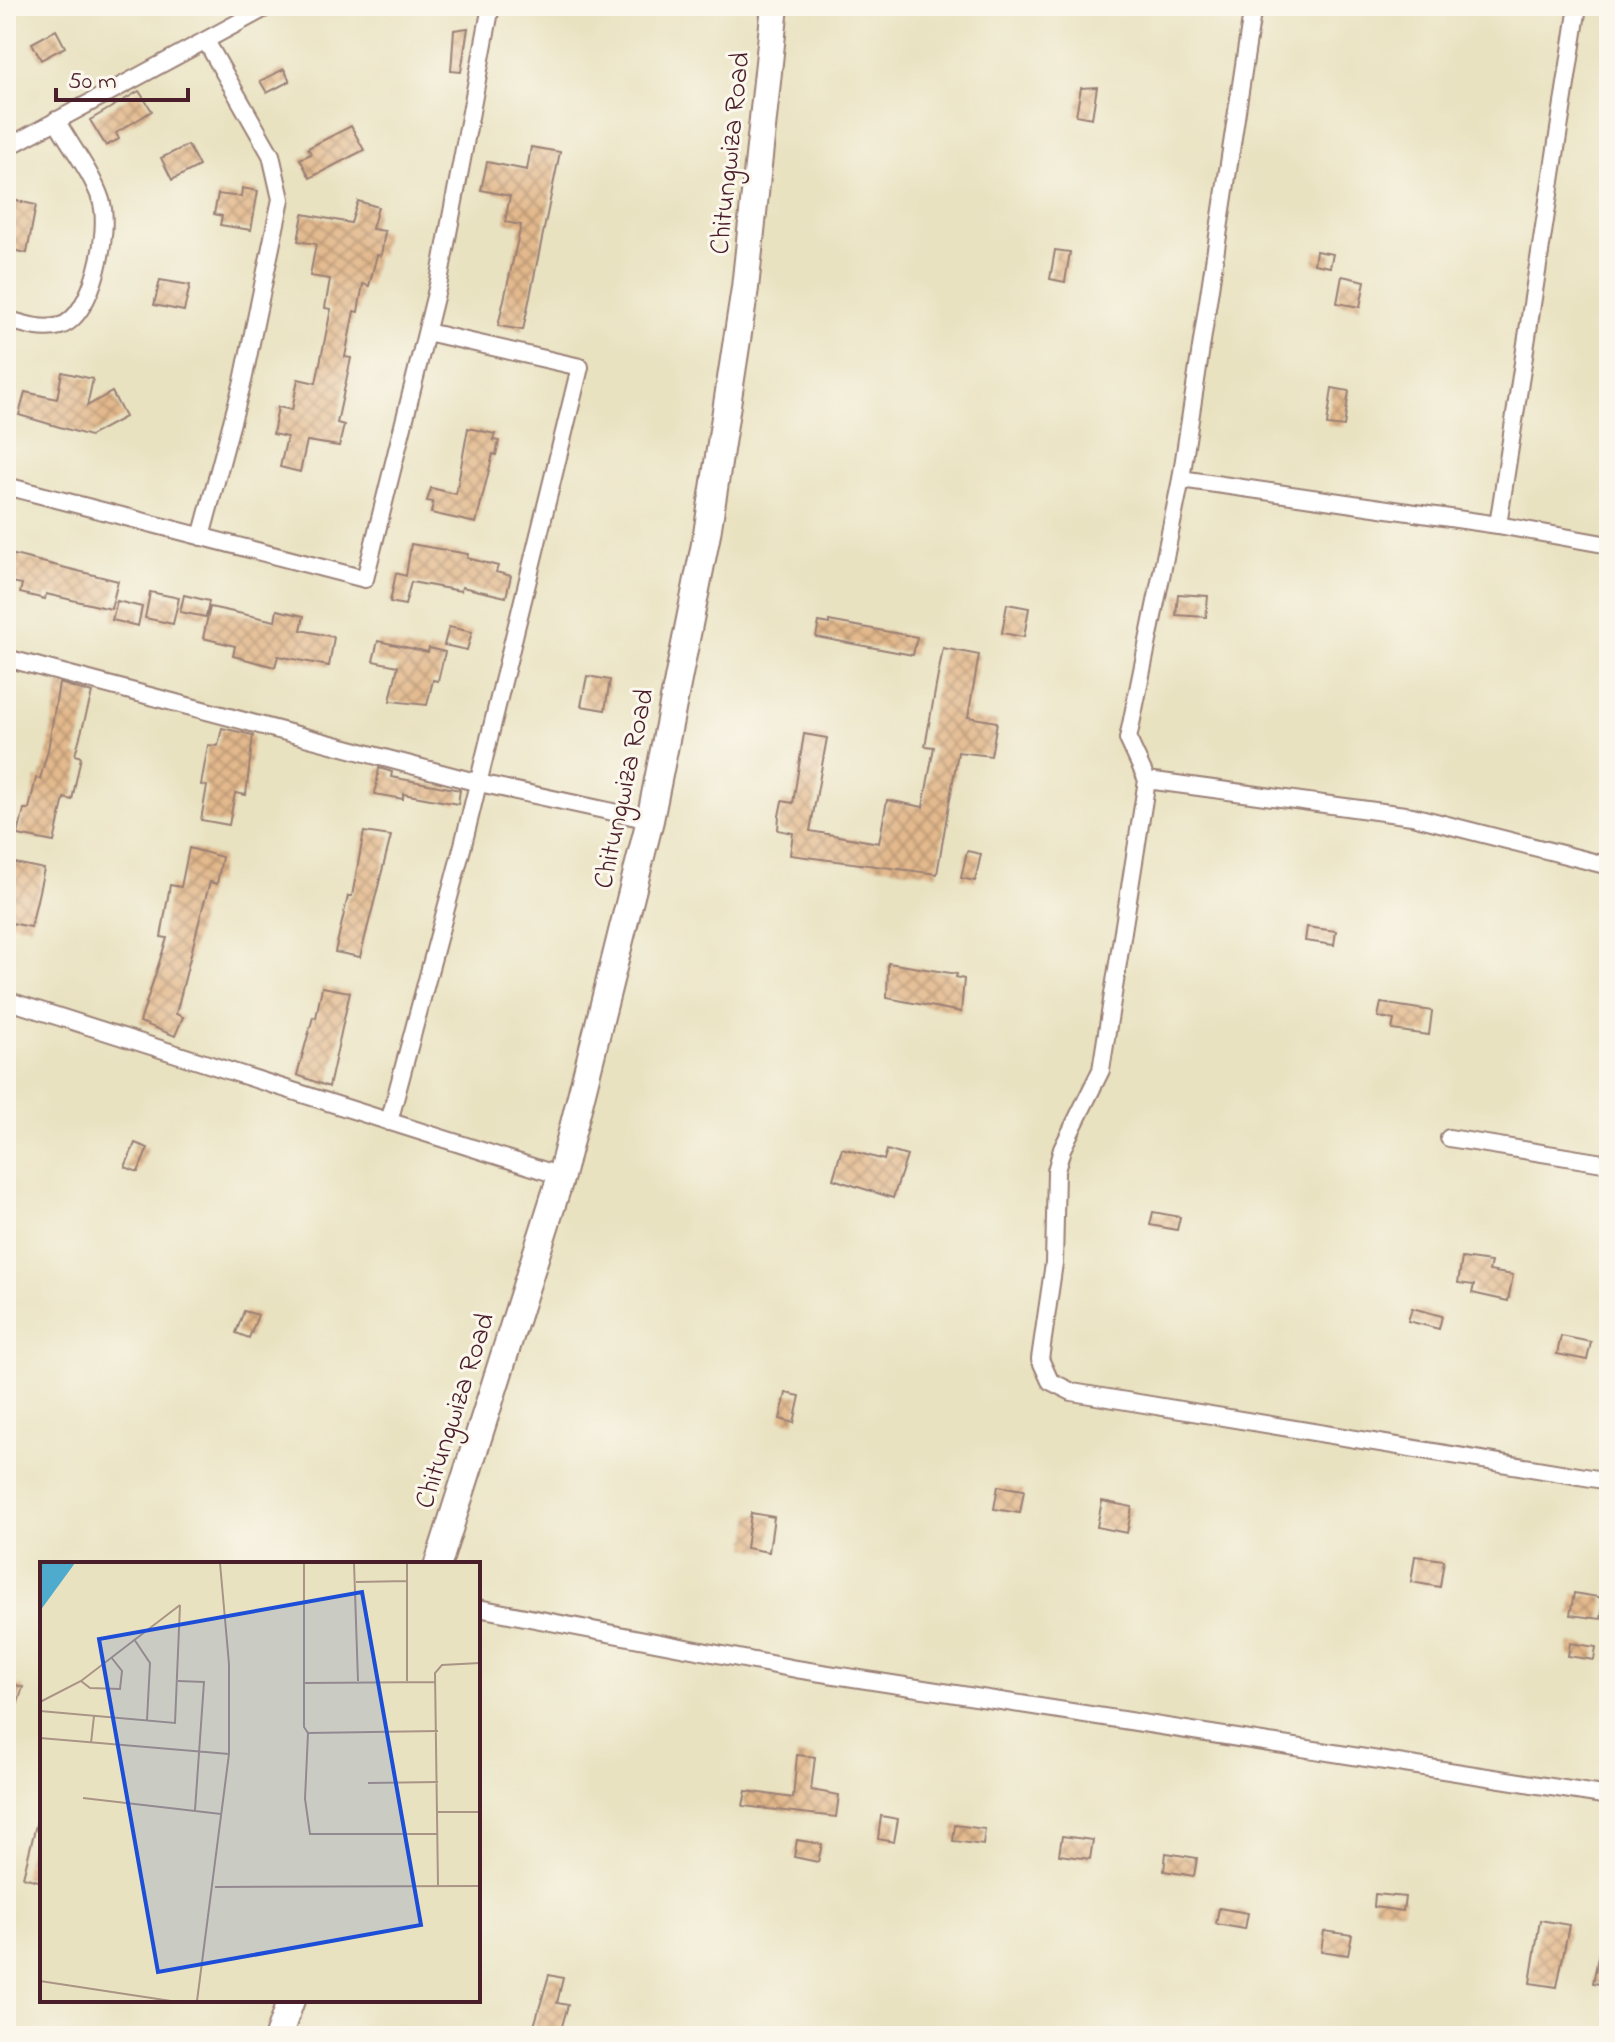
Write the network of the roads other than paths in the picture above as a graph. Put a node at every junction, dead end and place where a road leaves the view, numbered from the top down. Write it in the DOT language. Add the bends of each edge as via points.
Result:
graph roads {
  1 [pos="269,6"];
  2 [pos="491,6"];
  3 [pos="775,6"];
  4 [pos="1253,6"];
  5 [pos="1578,6"];
  6 [pos="206,41"];
  7 [pos="56,120"];
  8 [pos="6,148"];
  9 [pos="6,319"];
  10 [pos="427,332"];
  11 [pos="1181,479"];
  12 [pos="6,486"];
  13 [pos="1498,525"];
  14 [pos="201,537"];
  15 [pos="1609,545"];
  16 [pos="6,658"];
  17 [pos="1147,780"];
  18 [pos="479,783"];
  19 [pos="650,820"];
  20 [pos="1609,866"];
  21 [pos="6,1000"];
  22 [pos="389,1122"];
  23 [pos="1449,1138"];
  24 [pos="1609,1164"];
  25 [pos="561,1176"];
  26 [pos="1609,1481"];
  27 [pos="439,1562"];
  28 [pos="480,1608"];
  29 [pos="1609,1796"];
  30 [pos="290,2002"];
  31 [pos="278,2036"];
  1 -- 6 [label="street"];
  2 -- 10 [label="street"];
  3 -- 19 [label="main road, Chitungwiza Road" via="745,288 707,534"];
  4 -- 11 [label="street"];
  5 -- 13 [label="street"];
  6 -- 7 [label="street"];
  6 -- 14 [label="street" via="271,155 281,199 243,381"];
  7 -- 8 [label="street"];
  7 -- 9 [label="street" via="100,198 105,215 102,247 83,307 74,319 43,328"];
  10 -- 14 [label="street" via="365,579"];
  10 -- 18 [label="street" via="580,367"];
  11 -- 13 [label="street"];
  11 -- 17 [label="street" via="1128,739"];
  12 -- 14 [label="street"];
  13 -- 15 [label="street"];
  16 -- 18 [label="street"];
  17 -- 20 [label="street" via="1412,816"];
  17 -- 26 [label="street" via="1101,1070 1056,1171 1054,1263 1040,1347 1043,1371 1072,1392"];
  18 -- 19 [label="street"];
  18 -- 22 [label="street"];
  19 -- 25 [label="main road, Chitungwiza Road"];
  21 -- 22 [label="street"];
  22 -- 25 [label="street"];
  23 -- 24 [label="street"];
  25 -- 27 [label="main road, Chitungwiza Road"];
  28 -- 29 [label="street" via="796,1669"];
  30 -- 31 [label="main road"];
}
